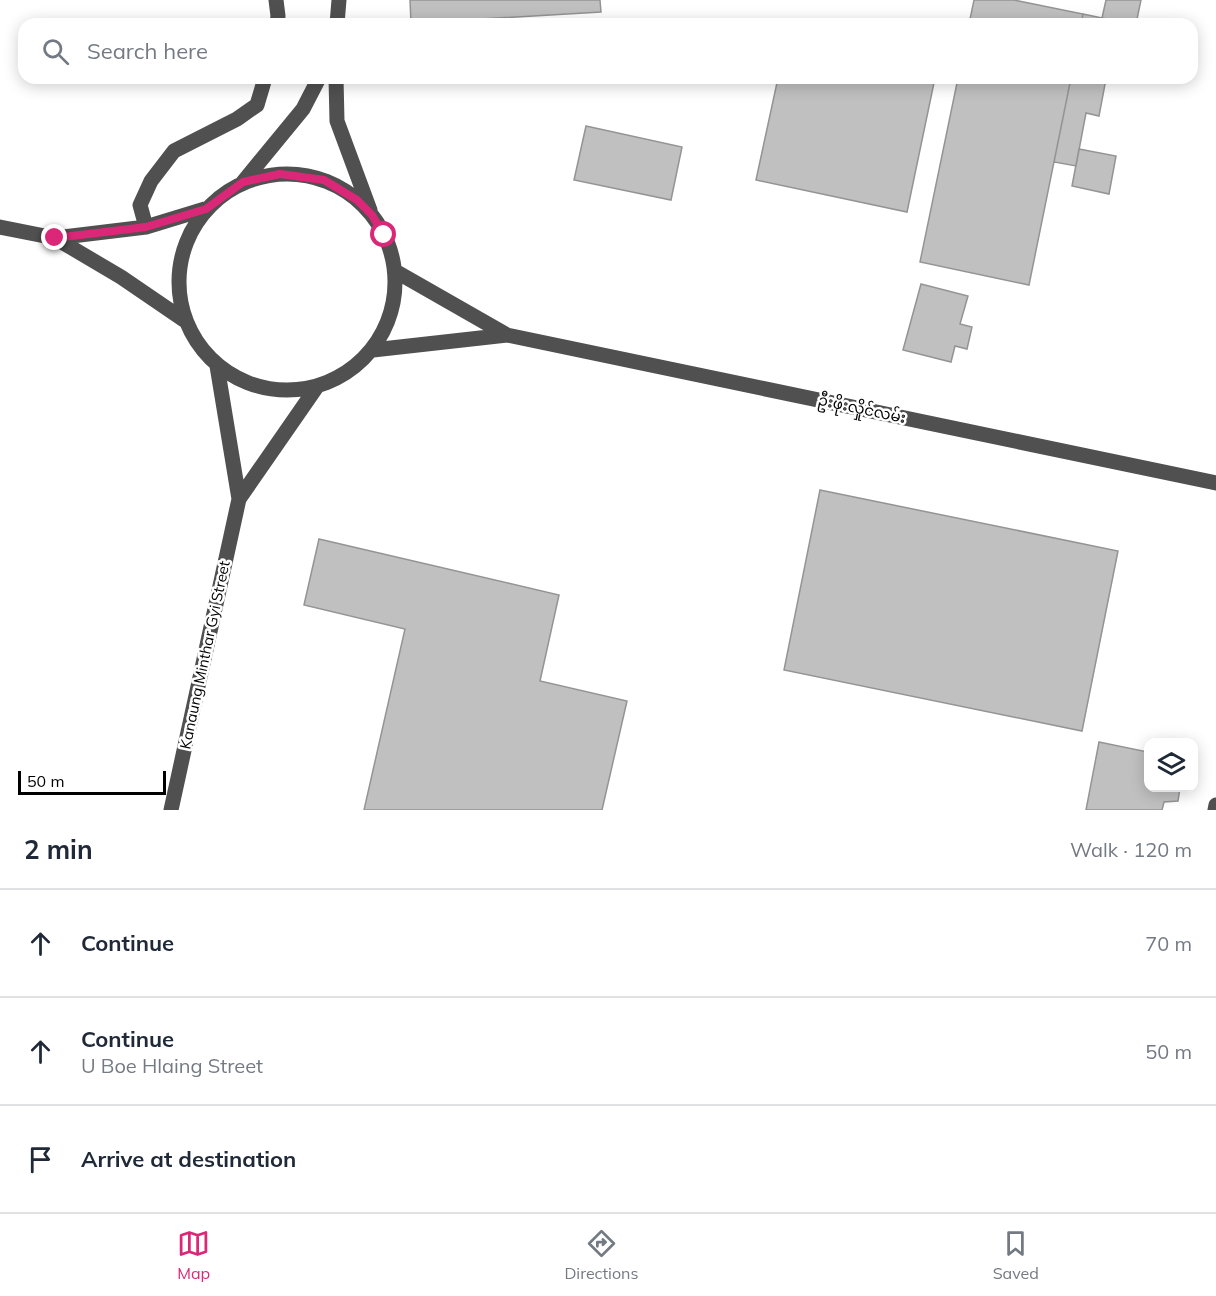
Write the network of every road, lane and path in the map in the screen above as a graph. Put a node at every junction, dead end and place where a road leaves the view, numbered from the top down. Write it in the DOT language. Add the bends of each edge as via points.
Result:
graph roads {
  1 [pos="276,0"];
  2 [pos="339,0"];
  3 [pos="278,18"];
  4 [pos="338,18"];
  5 [pos="263,84"];
  6 [pos="316,84"];
  7 [pos="336,84"];
  8 [pos="243,182"];
  9 [pos="206,209"];
  10 [pos="372,215"];
  11 [pos="0,226"];
  12 [pos="146,227"];
  13 [pos="55,238"];
  14 [pos="395,271"];
  15 [pos="184,320"];
  16 [pos="507,335"];
  17 [pos="373,350"];
  18 [pos="217,366"];
  19 [pos="316,388"];
  20 [pos="1216,483"];
  21 [pos="239,499"];
  22 [pos="1216,805"];
  23 [pos="171,810"];
  24 [pos="1215,810"];
  1 -- 3 [label="street"];
  2 -- 4 [label="street"];
  5 -- 12 [label="street" via="257,105 174,151 151,181 140,205"];
  6 -- 8 [label="street" via="303,109"];
  7 -- 10 [label="street" via="337,121"];
  8 -- 9 [label="street"];
  8 -- 10 [label="street" via="280,174 324,180 357,200"];
  9 -- 12 [label="street"];
  9 -- 15 [label="street" via="180,260 178,289"];
  10 -- 14 [label="street" via="384,235"];
  11 -- 13 [label="street"];
  12 -- 13 [label="street"];
  13 -- 15 [label="street"];
  14 -- 16 [label="street"];
  14 -- 17 [label="street" via="390,316"];
  15 -- 18 [label="street"];
  16 -- 17 [label="street"];
  16 -- 20 [label="street, ဦးဖိုးလှိုင်လမ်း"];
  17 -- 19 [label="street" via="349,372"];
  18 -- 19 [label="street" via="250,385 300,391"];
  18 -- 21 [label="street"];
  19 -- 21 [label="street"];
  21 -- 23 [label="street, Kanaung Minthar Gyi Street"];
  22 -- 24 [label="street"];
}
